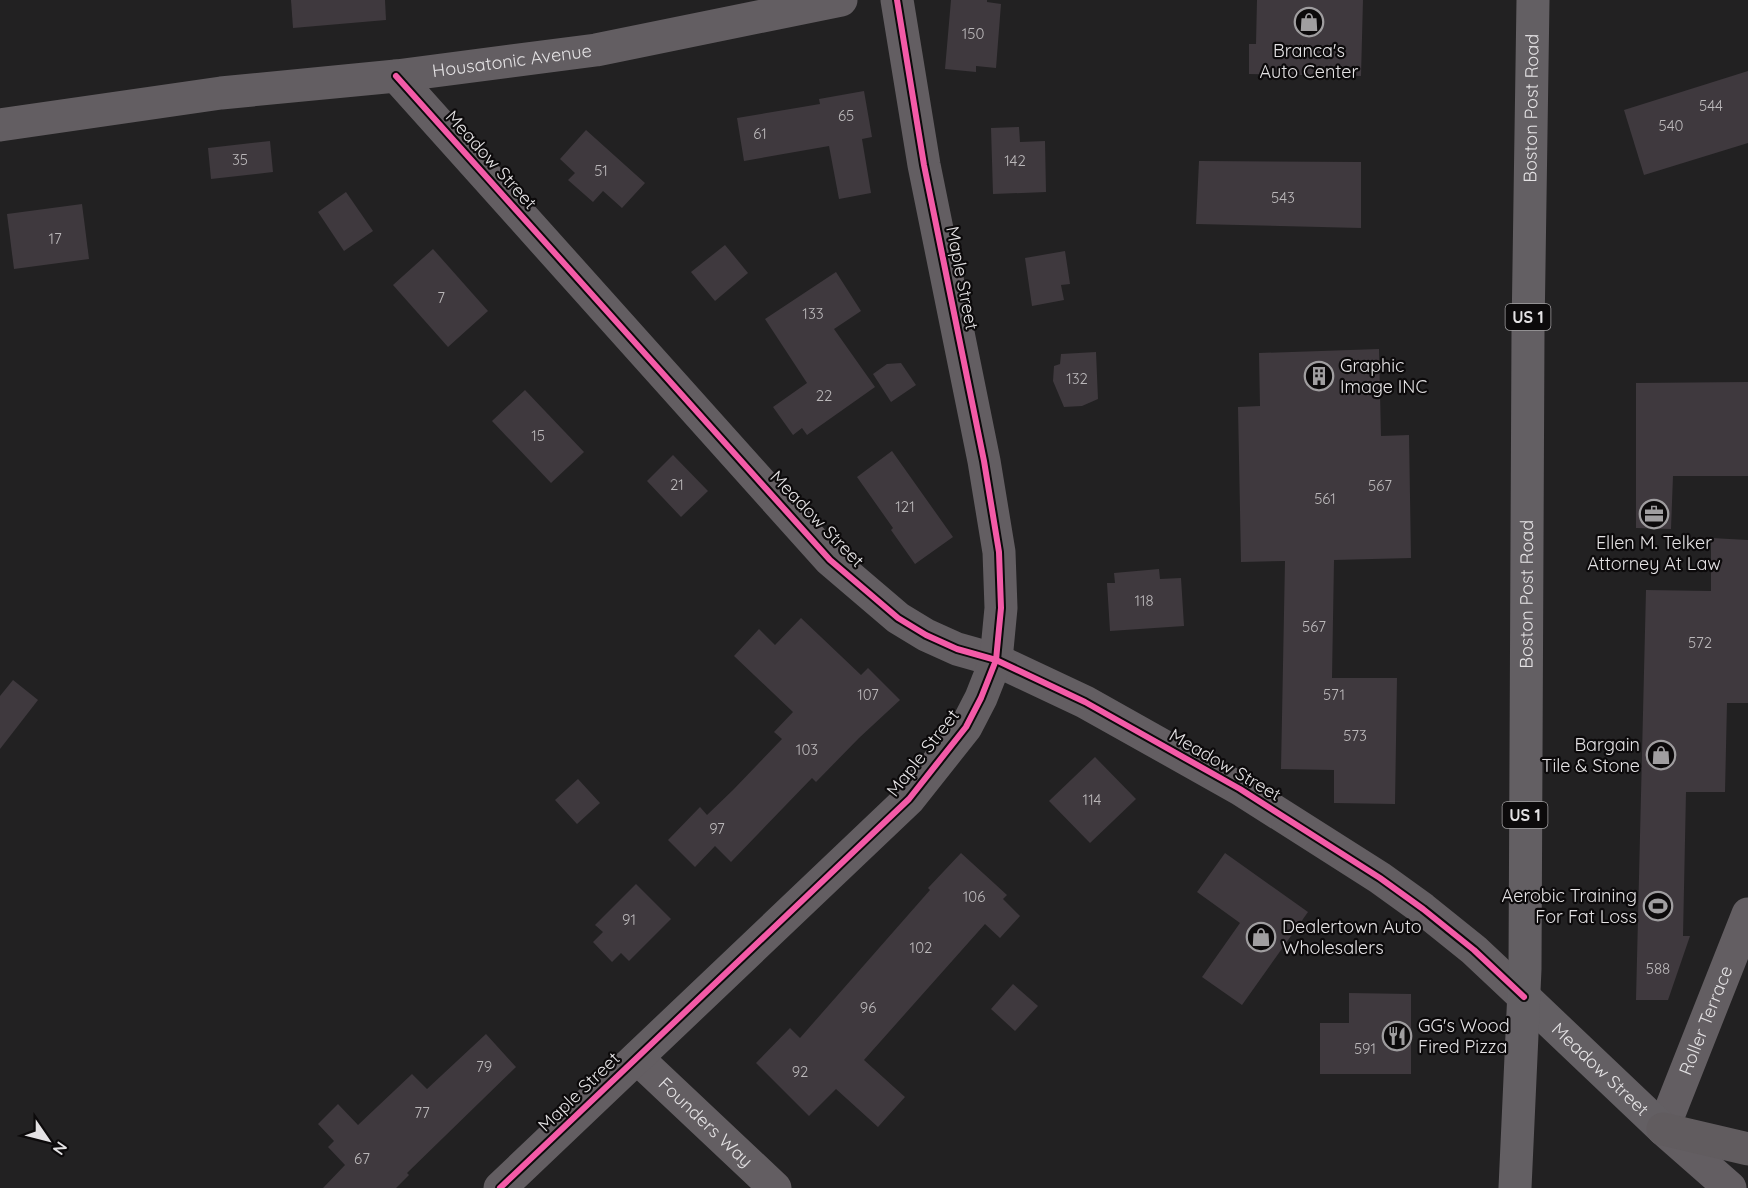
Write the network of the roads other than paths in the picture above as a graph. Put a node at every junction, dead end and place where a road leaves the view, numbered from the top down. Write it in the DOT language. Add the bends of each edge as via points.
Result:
graph roads {
  1 [pos="842,0"];
  2 [pos="897,0"];
  3 [pos="1533,0"];
  4 [pos="396,76"];
  5 [pos="0,124"];
  6 [pos="996,660"];
  7 [pos="1748,914"];
  8 [pos="1524,997"];
  9 [pos="637,1058"];
  10 [pos="1663,1129"];
  11 [pos="1748,1149"];
  12 [pos="500,1188"];
  13 [pos="775,1188"];
  14 [pos="1515,1188"];
  15 [pos="1730,1188"];
  1 -- 4 [label="street, Housatonic Avenue" via="596,50"];
  2 -- 6 [label="street, Maple Street" via="924,165 999,552 1001,608"];
  3 -- 8 [label="main road, Boston Post Road / US 1"];
  4 -- 5 [label="street, Housatonic Avenue" via="221,93"];
  4 -- 6 [label="street, Meadow Street" via="830,560 898,618 926,635"];
  6 -- 8 [label="street, Meadow Street" via="1085,702 1240,789 1380,878 1474,950"];
  6 -- 9 [label="street, Maple Street" via="966,727 909,799"];
  7 -- 10 [label="street, Roller Terrace"];
  8 -- 10 [label="main road, Meadow Street"];
  8 -- 14 [label="main road, Boston Post Road / US 1"];
  9 -- 12 [label="street, Maple Street"];
  9 -- 13 [label="street, Founders Way"];
  10 -- 11 [label="highway"];
  10 -- 15 [label="street, Meadow Street"];
}
